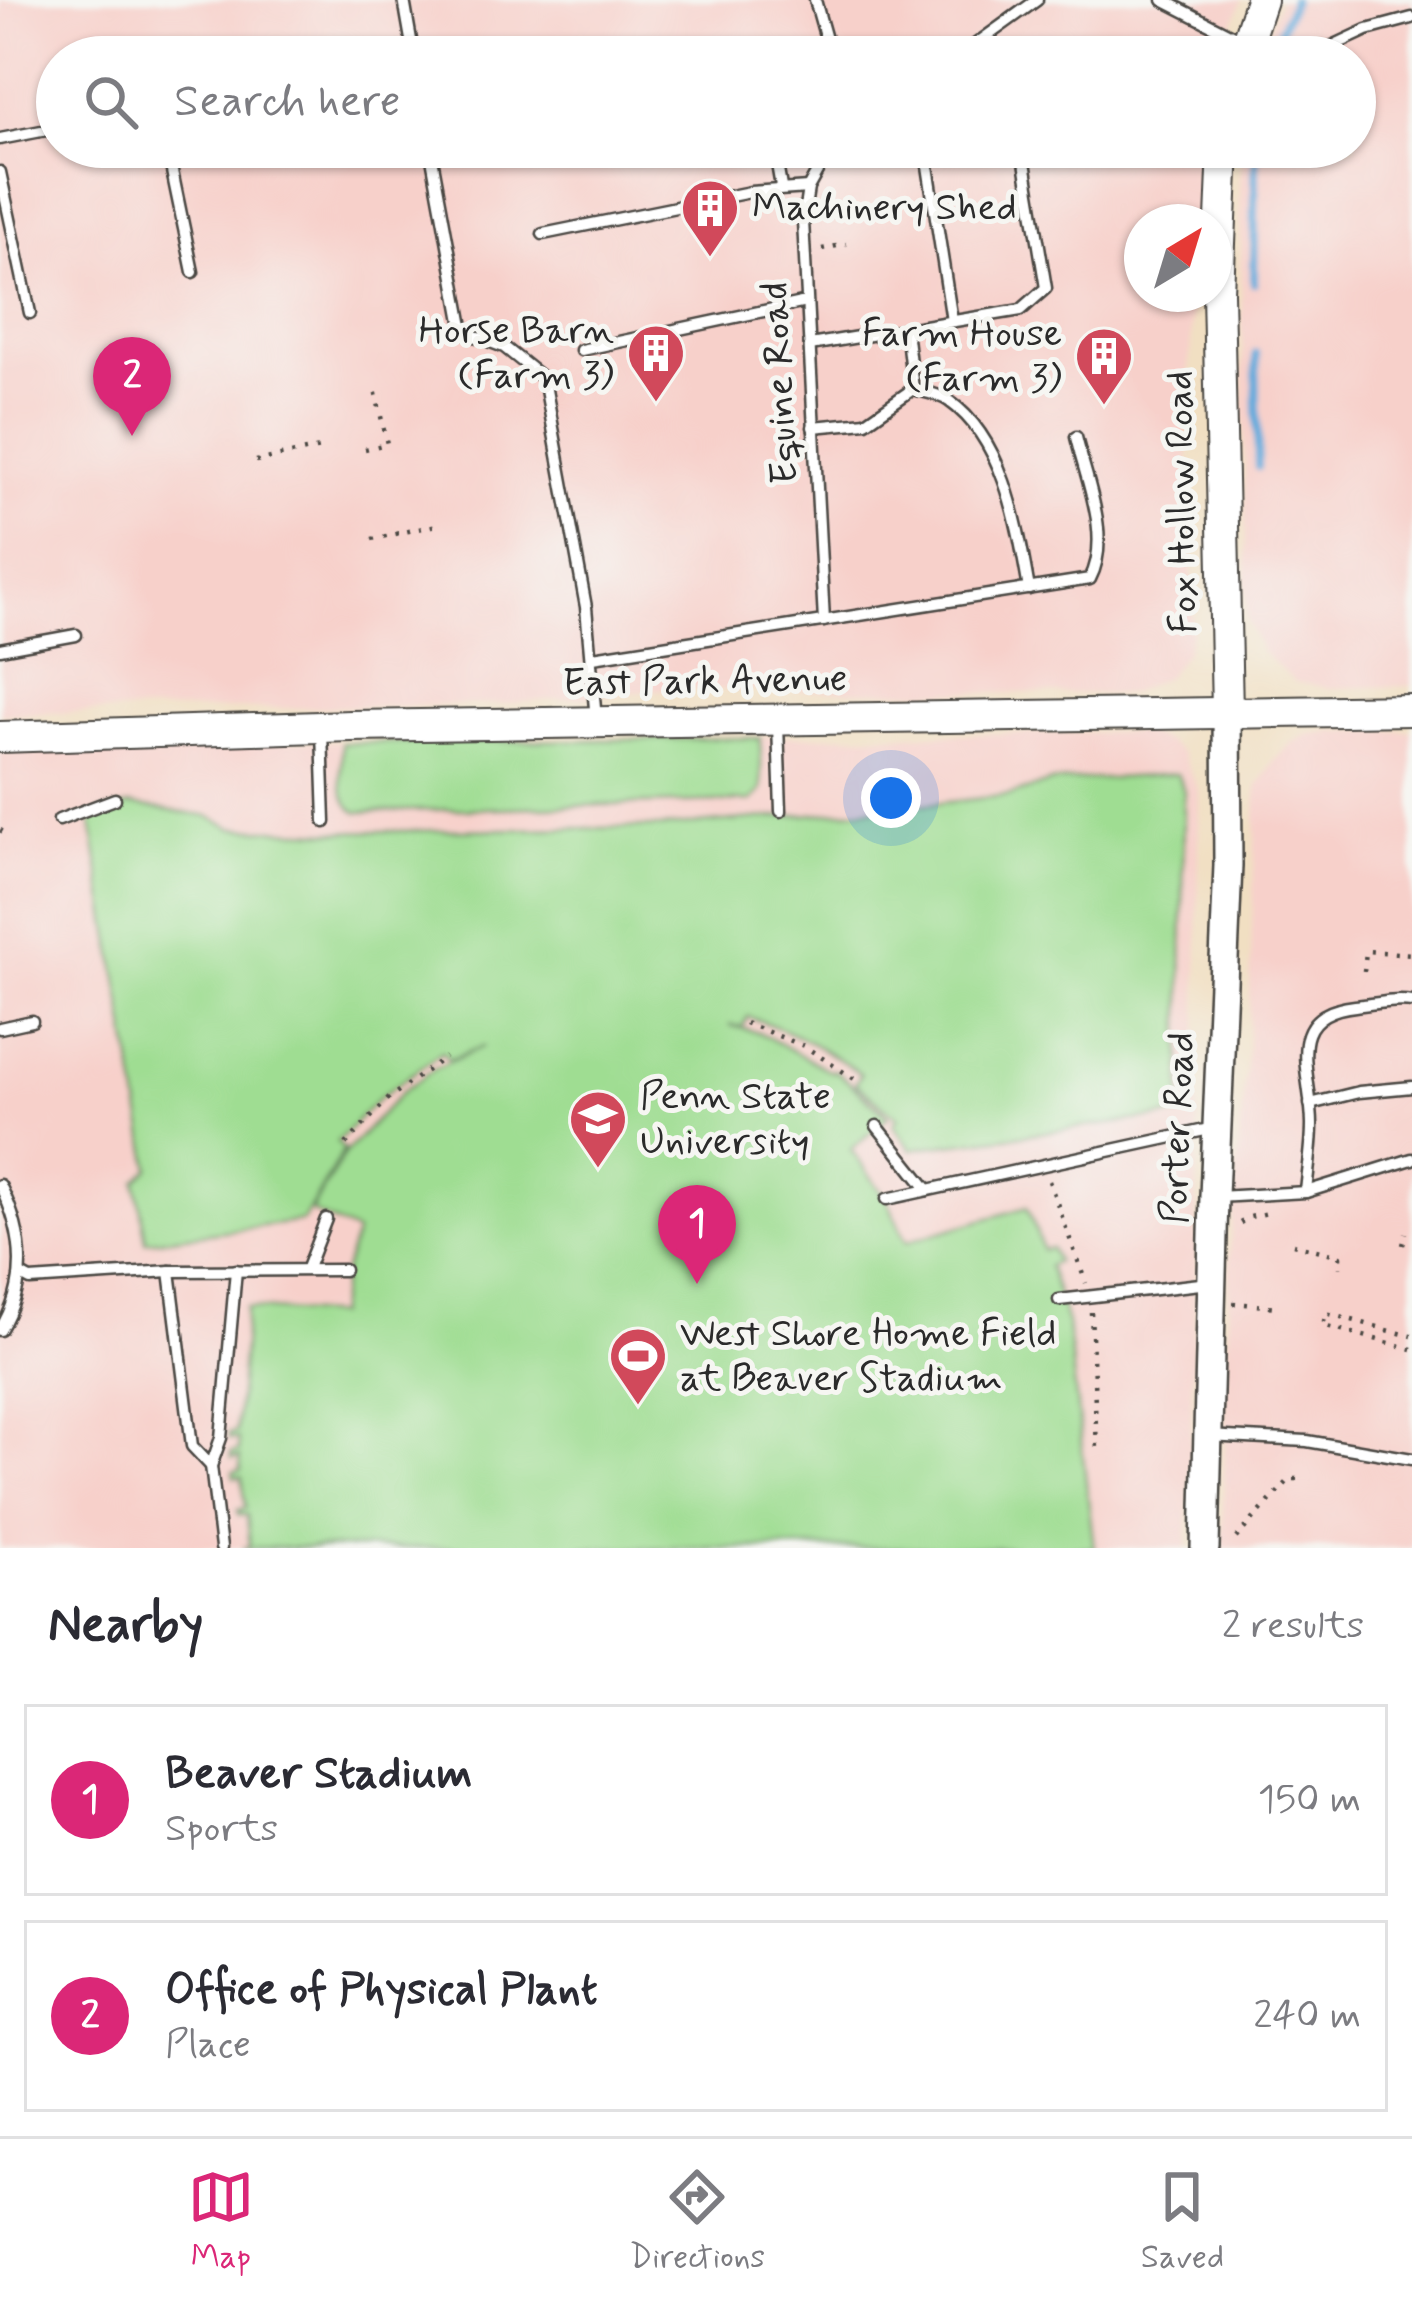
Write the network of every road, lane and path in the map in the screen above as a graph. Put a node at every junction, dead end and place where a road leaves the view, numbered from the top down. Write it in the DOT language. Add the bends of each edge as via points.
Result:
graph roads {
  1 [pos="404,0"];
  2 [pos="815,0"];
  3 [pos="1036,0"];
  4 [pos="1163,0"];
  5 [pos="1261,0"];
  6 [pos="1412,19"];
  7 [pos="408,36"];
  8 [pos="825,36"];
  9 [pos="987,36"];
  10 [pos="1221,36"];
  11 [pos="1249,36"];
  12 [pos="1354,36"];
  13 [pos="36,132"];
  14 [pos="0,139"];
  15 [pos="171,168"];
  16 [pos="434,168"];
  17 [pos="778,168"];
  18 [pos="819,168"];
  19 [pos="929,168"];
  20 [pos="1026,168"];
  21 [pos="1223,168"];
  22 [pos="0,172"];
  23 [pos="781,187"];
  24 [pos="808,188"];
  25 [pos="543,235"];
  26 [pos="846,244"];
  27 [pos="803,253"];
  28 [pos="193,272"];
  29 [pos="806,302"];
  30 [pos="29,313"];
  31 [pos="952,321"];
  32 [pos="906,329"];
  33 [pos="811,345"];
  34 [pos="581,350"];
  35 [pos="375,389"];
  36 [pos="913,389"];
  37 [pos="813,427"];
  38 [pos="1076,437"];
  39 [pos="325,447"];
  40 [pos="365,449"];
  41 [pos="256,461"];
  42 [pos="436,525"];
  43 [pos="372,539"];
  44 [pos="1029,589"];
  45 [pos="824,621"];
  46 [pos="76,635"];
  47 [pos="0,649"];
  48 [pos="592,657"];
  49 [pos="1412,710"];
  50 [pos="1227,712"];
  51 [pos="778,719"];
  52 [pos="596,723"];
  53 [pos="322,728"];
  54 [pos="0,737"];
  55 [pos="115,799"];
  56 [pos="781,811"];
  57 [pos="59,820"];
  58 [pos="325,822"];
  59 [pos="1412,954"];
  60 [pos="1364,971"];
  61 [pos="1412,1002"];
  62 [pos="32,1022"];
  63 [pos="745,1023"];
  64 [pos="0,1028"];
  65 [pos="804,1046"];
  66 [pos="799,1055"];
  67 [pos="445,1058"];
  68 [pos="856,1080"];
  69 [pos="1412,1087"];
  70 [pos="1310,1105"];
  71 [pos="877,1126"];
  72 [pos="1217,1127"];
  73 [pos="346,1144"];
  74 [pos="1412,1159"];
  75 [pos="1043,1164"];
  76 [pos="0,1185"];
  77 [pos="928,1190"];
  78 [pos="1306,1192"];
  79 [pos="1214,1196"];
  80 [pos="887,1199"];
  81 [pos="326,1219"];
  82 [pos="1406,1232"];
  83 [pos="1293,1244"];
  84 [pos="1403,1245"];
  85 [pos="307,1268"];
  86 [pos="1340,1268"];
  87 [pos="236,1270"];
  88 [pos="344,1270"];
  89 [pos="170,1271"];
  90 [pos="20,1275"];
  91 [pos="1212,1282"];
  92 [pos="1090,1296"];
  93 [pos="1059,1300"];
  94 [pos="1233,1303"];
  95 [pos="1277,1306"];
  96 [pos="1382,1329"];
  97 [pos="0,1330"];
  98 [pos="1412,1336"];
  99 [pos="1379,1340"];
  100 [pos="1412,1349"];
  101 [pos="1208,1436"];
  102 [pos="1097,1449"];
  103 [pos="1412,1459"];
  104 [pos="211,1466"];
  105 [pos="1306,1479"];
  106 [pos="1236,1538"];
  107 [pos="221,1548"];
  108 [pos="1205,1548"];
  1 -- 7 [label="lane"];
  2 -- 8 [label="lane"];
  3 -- 9 [label="lane"];
  4 -- 10 [label="lane"];
  5 -- 11 [label="main road"];
  6 -- 12 [label="lane"];
  13 -- 14 [label="lane"];
  15 -- 28 [label="lane"];
  16 -- 48 [label="lane" via="464,332 504,346 544,379"];
  17 -- 23 [label="lane"];
  18 -- 24 [label="lane, Equine Road"];
  19 -- 31 [label="lane"];
  20 -- 31 [label="lane" via="1046,288 1022,310"];
  21 -- 50 [label="main road, Fox Hollow Road" via="1218,292"];
  22 -- 30 [label="lane"];
  23 -- 24 [label="lane"];
  23 -- 25 [label="lane"];
  24 -- 27 [label="lane, Equine Road"];
  26 -- 27 [label="path"];
  27 -- 29 [label="lane, Equine Road"];
  29 -- 33 [label="lane, Equine Road"];
  29 -- 34 [label="lane"];
  31 -- 32 [label="lane"];
  32 -- 33 [label="lane"];
  32 -- 36 [label="lane"];
  33 -- 37 [label="lane, Equine Road"];
  35 -- 40 [label="path" via="387,444"];
  36 -- 37 [label="lane" via="866,422"];
  36 -- 44 [label="lane" via="948,400 978,432 1014,500"];
  37 -- 45 [label="lane, Equine Road"];
  38 -- 44 [label="lane" via="1100,539 1098,565 1090,579"];
  39 -- 41 [label="path"];
  42 -- 43 [label="path"];
  44 -- 45 [label="lane"];
  45 -- 48 [label="lane"];
  46 -- 47 [label="lane"];
  48 -- 52 [label="lane"];
  49 -- 50 [label="main road, East Park Avenue"];
  50 -- 51 [label="main road, East Park Avenue"];
  50 -- 72 [label="street, Porter Road"];
  51 -- 52 [label="main road, East Park Avenue"];
  51 -- 56 [label="lane"];
  52 -- 53 [label="main road, East Park Avenue"];
  53 -- 54 [label="main road, East Park Avenue"];
  53 -- 58 [label="lane"];
  55 -- 57 [label="lane"];
  59 -- 60 [label="path" via="1366,951"];
  61 -- 70 [label="lane" via="1330,1008 1317,1016 1304,1050"];
  62 -- 64 [label="lane"];
  63 -- 65 [label="path"];
  65 -- 66 [label="path"];
  65 -- 68 [label="path"];
  67 -- 73 [label="path"];
  69 -- 70 [label="lane"];
  70 -- 78 [label="lane"];
  71 -- 77 [label="lane"];
  72 -- 75 [label="lane"];
  72 -- 79 [label="street, Porter Road"];
  74 -- 78 [label="lane"];
  75 -- 77 [label="lane"];
  75 -- 92 [label="path"];
  76 -- 90 [label="lane" via="19,1236"];
  77 -- 80 [label="lane"];
  78 -- 79 [label="lane"];
  79 -- 91 [label="street, Porter Road"];
  81 -- 85 [label="lane"];
  82 -- 84 [label="path"];
  83 -- 86 [label="path" via="1340,1256"];
  85 -- 87 [label="lane"];
  85 -- 88 [label="lane"];
  87 -- 89 [label="lane"];
  87 -- 104 [label="lane" via="221,1438"];
  89 -- 90 [label="lane"];
  89 -- 104 [label="lane" via="191,1446"];
  90 -- 97 [label="lane"];
  91 -- 92 [label="lane"];
  91 -- 101 [label="street, Porter Road"];
  92 -- 93 [label="lane"];
  92 -- 102 [label="path"];
  94 -- 95 [label="path"];
  96 -- 98 [label="path"];
  96 -- 99 [label="path"];
  96 -- 99 [label="path" via="1326,1313 1323,1325"];
  99 -- 100 [label="path"];
  101 -- 103 [label="lane" via="1307,1441"];
  101 -- 108 [label="street, Porter Road"];
  104 -- 107 [label="lane"];
  105 -- 106 [label="path" via="1290,1479"];
}
